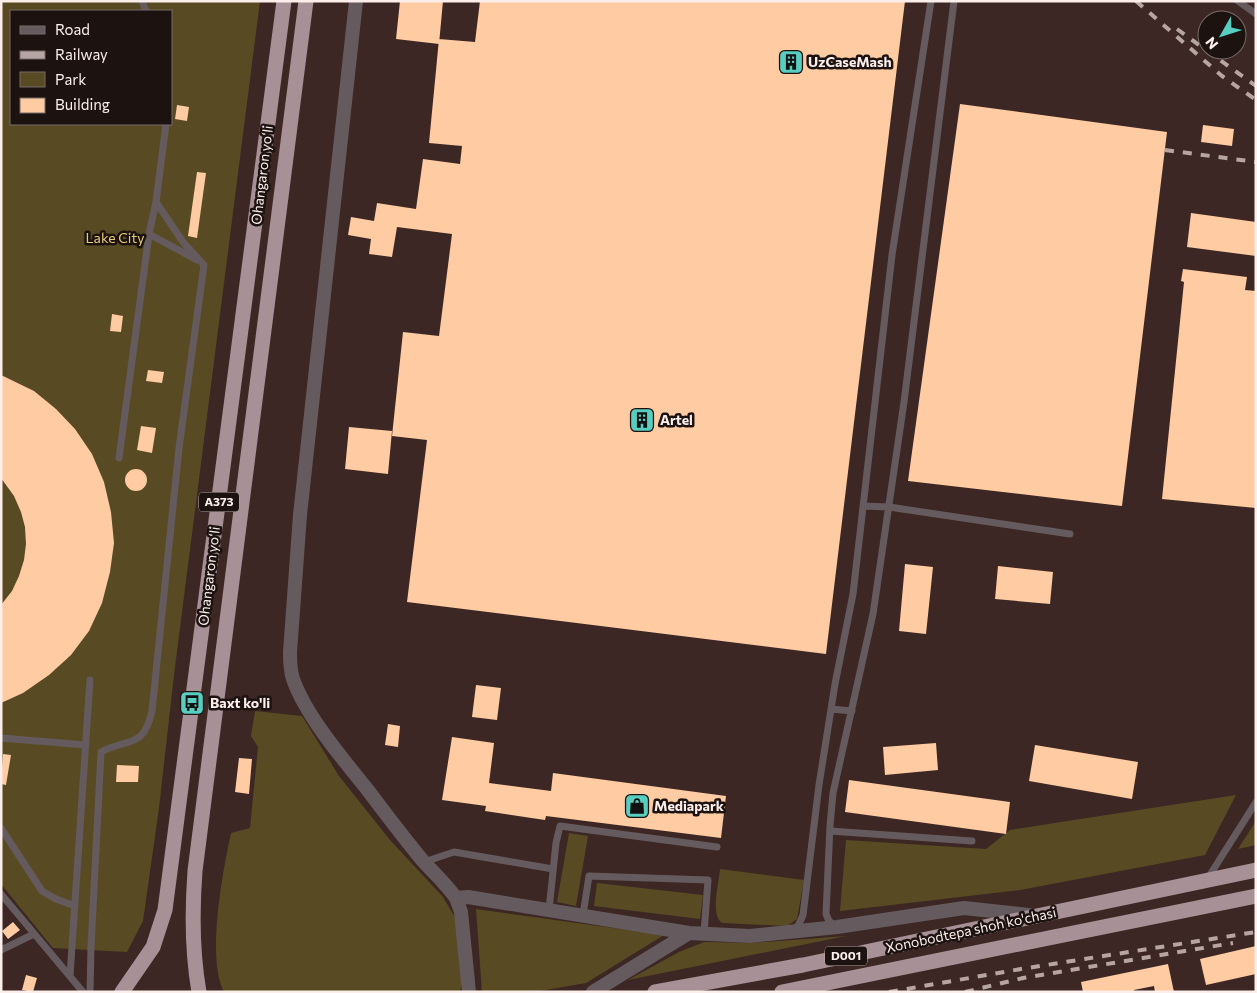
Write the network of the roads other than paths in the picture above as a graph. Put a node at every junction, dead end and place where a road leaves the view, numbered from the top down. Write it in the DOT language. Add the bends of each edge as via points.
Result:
graph roads {
  1 [pos="284,1"];
  2 [pos="306,1"];
  3 [pos="356,1"];
  4 [pos="930,1"];
  5 [pos="954,1"];
  6 [pos="1238,1"];
  7 [pos="1256,14"];
  8 [pos="166,125"];
  9 [pos="156,202"];
  10 [pos="149,234"];
  11 [pos="204,265"];
  12 [pos="119,458"];
  13 [pos="863,506"];
  14 [pos="889,507"];
  15 [pos="1070,534"];
  16 [pos="90,680"];
  17 [pos="831,709"];
  18 [pos="852,712"];
  19 [pos="1,738"];
  20 [pos="86,745"];
  21 [pos="1256,802"];
  22 [pos="1,828"];
  23 [pos="830,831"];
  24 [pos="972,842"];
  25 [pos="717,847"];
  26 [pos="424,862"];
  27 [pos="553,869"];
  28 [pos="1256,870"];
  29 [pos="1206,880"];
  30 [pos="1,894"];
  31 [pos="1256,896"];
  32 [pos="456,898"];
  33 [pos="75,906"];
  34 [pos="549,910"];
  35 [pos="583,915"];
  36 [pos="1034,917"];
  37 [pos="837,927"];
  38 [pos="689,933"];
  39 [pos="704,933"];
  40 [pos="791,933"];
  41 [pos="34,934"];
  42 [pos="1038,941"];
  43 [pos="1,950"];
  44 [pos="195,961"];
  45 [pos="70,976"];
  46 [pos="83,992"];
  47 [pos="90,992"];
  48 [pos="122,992"];
  49 [pos="199,992"];
  50 [pos="207,992"];
  51 [pos="469,992"];
  52 [pos="593,992"];
  53 [pos="655,992"];
  54 [pos="782,992"];
  1 -- 48 [label="highway, Ohangaron yoʻli / A373" via="165,910 153,947"];
  2 -- 44 [label="highway, Ohangaron yoʻli / A373" via="195,871"];
  3 -- 26 [label="street" via="300,516 290,666 298,690 324,734"];
  4 -- 13 [label="lane" via="892,255"];
  5 -- 14 [label="lane"];
  6 -- 7 [label="lane"];
  8 -- 9 [label="lane"];
  9 -- 10 [label="lane"];
  9 -- 11 [label="lane" via="183,242"];
  10 -- 11 [label="lane"];
  10 -- 12 [label="lane"];
  11 -- 47 [label="lane" via="179,448 152,711 148,726 140,737 101,752"];
  13 -- 14 [label="lane"];
  13 -- 17 [label="lane" via="853,594"];
  14 -- 15 [label="lane"];
  14 -- 18 [label="lane" via="873,614"];
  16 -- 20 [label="lane"];
  17 -- 18 [label="lane"];
  17 -- 40 [label="lane" via="803,915"];
  18 -- 23 [label="lane" via="833,793"];
  19 -- 20 [label="lane"];
  20 -- 33 [label="lane"];
  21 -- 29 [label="lane"];
  22 -- 33 [label="lane" via="42,891"];
  23 -- 24 [label="lane"];
  23 -- 37 [label="lane" via="826,914"];
  25 -- 27 [label="lane" via="560,826"];
  26 -- 27 [label="lane" via="454,852"];
  26 -- 32 [label="street"];
  27 -- 34 [label="lane"];
  28 -- 29 [label="highway, Xonobodtepa shoh ko'chasi / D001"];
  29 -- 36 [label="highway, Xonobodtepa shoh ko'chasi / D001"];
  30 -- 41 [label="lane"];
  31 -- 42 [label="highway, Xonobodtepa shoh ko'chasi / D001"];
  32 -- 34 [label="street" via="468,897"];
  32 -- 51 [label="street" via="461,912"];
  33 -- 45 [label="lane"];
  34 -- 35 [label="street"];
  35 -- 38 [label="street"];
  35 -- 39 [label="lane" via="589,876 708,880"];
  36 -- 37 [label="street" via="964,908"];
  36 -- 42 [label="highway"];
  36 -- 53 [label="highway, Xonobodtepa shoh ko'chasi / D001"];
  37 -- 40 [label="street"];
  38 -- 39 [label="street"];
  38 -- 52 [label="street"];
  39 -- 40 [label="street" via="750,936"];
  41 -- 43 [label="lane"];
  41 -- 45 [label="lane"];
  42 -- 54 [label="highway, Xonobodtepa shoh ko'chasi / D001"];
  44 -- 49 [label="highway, Ohangaron yoʻli / A373"];
  44 -- 50 [label="highway"];
  45 -- 46 [label="lane"];
}
